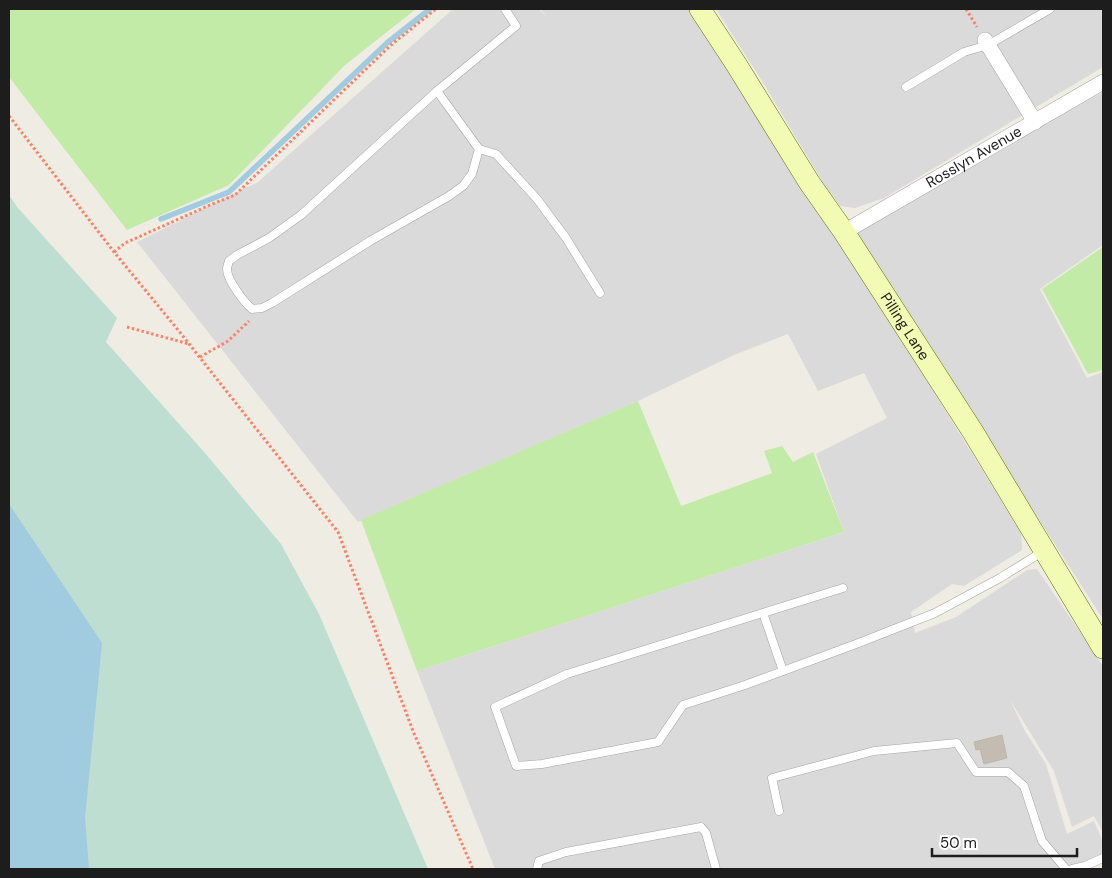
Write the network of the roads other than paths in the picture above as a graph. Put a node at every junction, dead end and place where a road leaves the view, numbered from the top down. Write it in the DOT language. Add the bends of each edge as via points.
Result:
graph roads {
  1 [pos="505,9"];
  2 [pos="700,9"];
  3 [pos="1050,9"];
  4 [pos="987,43"];
  5 [pos="1103,82"];
  6 [pos="906,87"];
  7 [pos="437,91"];
  8 [pos="1035,122"];
  9 [pos="479,149"];
  10 [pos="844,232"];
  11 [pos="600,293"];
  12 [pos="1044,550"];
  13 [pos="843,588"];
  14 [pos="763,613"];
  15 [pos="1103,648"];
  16 [pos="783,671"];
  17 [pos="778,811"];
  18 [pos="1103,858"];
  19 [pos="537,869"];
  20 [pos="716,869"];
  21 [pos="1066,869"];
  22 [pos="1072,869"];
  1 -- 7 [label="lane" via="516,26"];
  2 -- 10 [label="street, Pilling Lane"];
  3 -- 4 [label="lane"];
  4 -- 6 [label="lane" via="964,52"];
  4 -- 8 [label="street"];
  5 -- 8 [label="street, Rosslyn Avenue"];
  7 -- 9 [label="lane"];
  7 -- 9 [label="lane" via="301,216 229,261 227,270 244,301 252,309 272,303 464,186 472,174"];
  8 -- 10 [label="street, Rosslyn Avenue"];
  9 -- 11 [label="lane" via="496,154 537,199"];
  10 -- 12 [label="street, Pilling Lane"];
  12 -- 15 [label="street, Pilling Lane"];
  12 -- 16 [label="lane" via="935,613"];
  13 -- 14 [label="lane"];
  14 -- 16 [label="lane"];
  14 -- 16 [label="lane" via="567,674 494,707 516,766 542,764 658,742 683,705"];
  17 -- 21 [label="lane" via="772,778 874,751 957,743 976,772 1008,772 1024,786 1042,841"];
  18 -- 22 [label="lane"];
  19 -- 20 [label="lane" via="539,861 566,852 700,827 706,833"];
}
